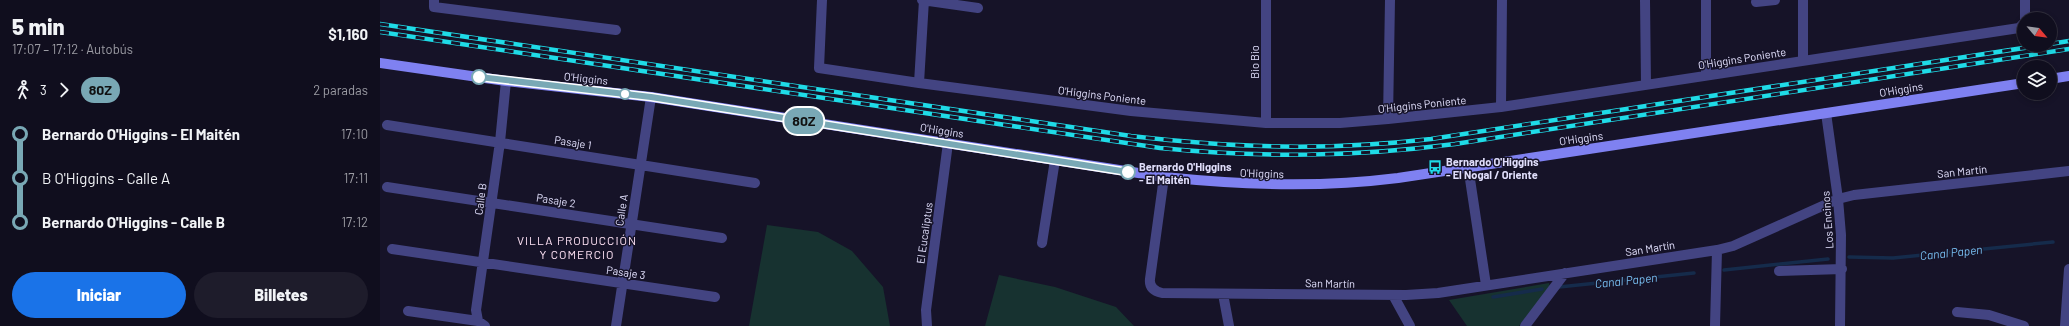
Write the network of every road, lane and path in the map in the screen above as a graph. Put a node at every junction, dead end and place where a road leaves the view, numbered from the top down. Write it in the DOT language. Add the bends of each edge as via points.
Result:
graph roads {
  1 [pos="822,0"];
  2 [pos="924,0"];
  3 [pos="1266,0"];
  4 [pos="1390,0"];
  5 [pos="1502,0"];
  6 [pos="1645,0"];
  7 [pos="1706,0"];
  8 [pos="1775,0"];
  9 [pos="1803,0"];
  10 [pos="2025,0"];
  11 [pos="1756,2"];
  12 [pos="434,3"];
  13 [pos="978,8"];
  14 [pos="2024,12"];
  15 [pos="2017,28"];
  16 [pos="616,30"];
  17 [pos="1803,60"];
  18 [pos="380,63"];
  19 [pos="1706,75"];
  20 [pos="2069,76"];
  21 [pos="2057,78"];
  22 [pos="506,81"];
  23 [pos="919,83"];
  24 [pos="1646,84"];
  25 [pos="2017,84"];
  26 [pos="651,97"];
  27 [pos="1501,107"];
  28 [pos="1826,113"];
  29 [pos="1388,119"];
  30 [pos="1266,123"];
  31 [pos="387,125"];
  32 [pos="500,142"];
  33 [pos="948,143"];
  34 [pos="1056,160"];
  35 [pos="640,164"];
  36 [pos="1468,166"];
  37 [pos="2069,171"];
  38 [pos="1164,178"];
  39 [pos="755,182"];
  40 [pos="388,187"];
  41 [pos="1838,199"];
  42 [pos="491,202"];
  43 [pos="631,224"];
  44 [pos="722,238"];
  45 [pos="1042,243"];
  46 [pos="392,249"];
  47 [pos="1717,250"];
  48 [pos="482,263"];
  49 [pos="1842,268"];
  50 [pos="2069,270"];
  51 [pos="1779,271"];
  52 [pos="1565,273"];
  53 [pos="622,283"];
  54 [pos="1486,285"];
  55 [pos="1223,294"];
  56 [pos="1393,295"];
  57 [pos="715,297"];
  58 [pos="408,311"];
  59 [pos="1957,312"];
  60 [pos="482,323"];
  61 [pos="616,326"];
  62 [pos="927,326"];
  63 [pos="1229,326"];
  64 [pos="1410,326"];
  65 [pos="1525,326"];
  66 [pos="1715,326"];
  67 [pos="1840,326"];
  68 [pos="2024,326"];
  69 [pos="2066,326"];
  1 -- 23 [label="street, O'Higgins Poniente" via="819,68"];
  2 -- 13 [label="street"];
  2 -- 23 [label="street"];
  3 -- 30 [label="street, Bio Bio"];
  4 -- 29 [label="street"];
  5 -- 27 [label="street"];
  6 -- 24 [label="street"];
  7 -- 19 [label="street"];
  8 -- 11 [label="street"];
  9 -- 17 [label="street"];
  10 -- 14 [label="street"];
  12 -- 16 [label="street"];
  15 -- 17 [label="street, O'Higgins Poniente"];
  17 -- 19 [label="street, O'Higgins Poniente"];
  18 -- 22 [label="street, O'Higgins"];
  19 -- 24 [label="street, O'Higgins Poniente"];
  20 -- 21 [label="street"];
  22 -- 26 [label="street, O'Higgins"];
  22 -- 32 [label="street, Calle B"];
  23 -- 30 [label="street, O'Higgins Poniente" via="1131,111"];
  24 -- 27 [label="street, O'Higgins Poniente"];
  25 -- 28 [label="street, O'Higgins"];
  26 -- 33 [label="street, O'Higgins"];
  26 -- 35 [label="street, Calle A"];
  27 -- 29 [label="street, O'Higgins Poniente"];
  28 -- 36 [label="street, O'Higgins"];
  28 -- 41 [label="street, Los Encinos"];
  29 -- 30 [label="street, O'Higgins Poniente"];
  31 -- 32 [label="street, Pasaje 1"];
  32 -- 35 [label="street, Pasaje 1"];
  32 -- 42 [label="street, Calle B"];
  33 -- 34 [label="street, O'Higgins"];
  33 -- 62 [label="street, El Eucaliptus" via="926,310"];
  34 -- 38 [label="street, O'Higgins"];
  34 -- 45 [label="street"];
  35 -- 39 [label="street, Pasaje 1"];
  35 -- 43 [label="street, Calle A"];
  36 -- 38 [label="street, O'Higgins" via="1398,178 1334,185 1229,184"];
  36 -- 54 [label="street"];
  37 -- 41 [label="street, San Martín"];
  38 -- 55 [label="street, San Martín" via="1150,279 1152,288 1162,293"];
  40 -- 42 [label="street, Pasaje 2"];
  41 -- 47 [label="street, San Martín" via="1746,240"];
  41 -- 49 [label="street, Los Encinos"];
  42 -- 43 [label="street, Pasaje 2"];
  42 -- 48 [label="street, Calle B"];
  43 -- 44 [label="street, Pasaje 2"];
  43 -- 53 [label="street, Calle A"];
  46 -- 48 [label="street, Pasaje 3"];
  47 -- 52 [label="street, San Martín"];
  47 -- 66 [label="street"];
  48 -- 53 [label="street, Pasaje 3"];
  48 -- 60 [label="street, Calle B" via="476,310"];
  49 -- 51 [label="street"];
  49 -- 67 [label="street, Los Encinos"];
  50 -- 69 [label="street"];
  52 -- 54 [label="street, San Martín"];
  52 -- 65 [label="street"];
  53 -- 57 [label="street, Pasaje 3"];
  53 -- 61 [label="street, Calle A"];
  54 -- 56 [label="street, San Martín" via="1438,293"];
  55 -- 56 [label="street, San Martín"];
  55 -- 63 [label="street"];
  56 -- 64 [label="street"];
  58 -- 60 [label="street"];
  59 -- 68 [label="street" via="1989,315"];
}
